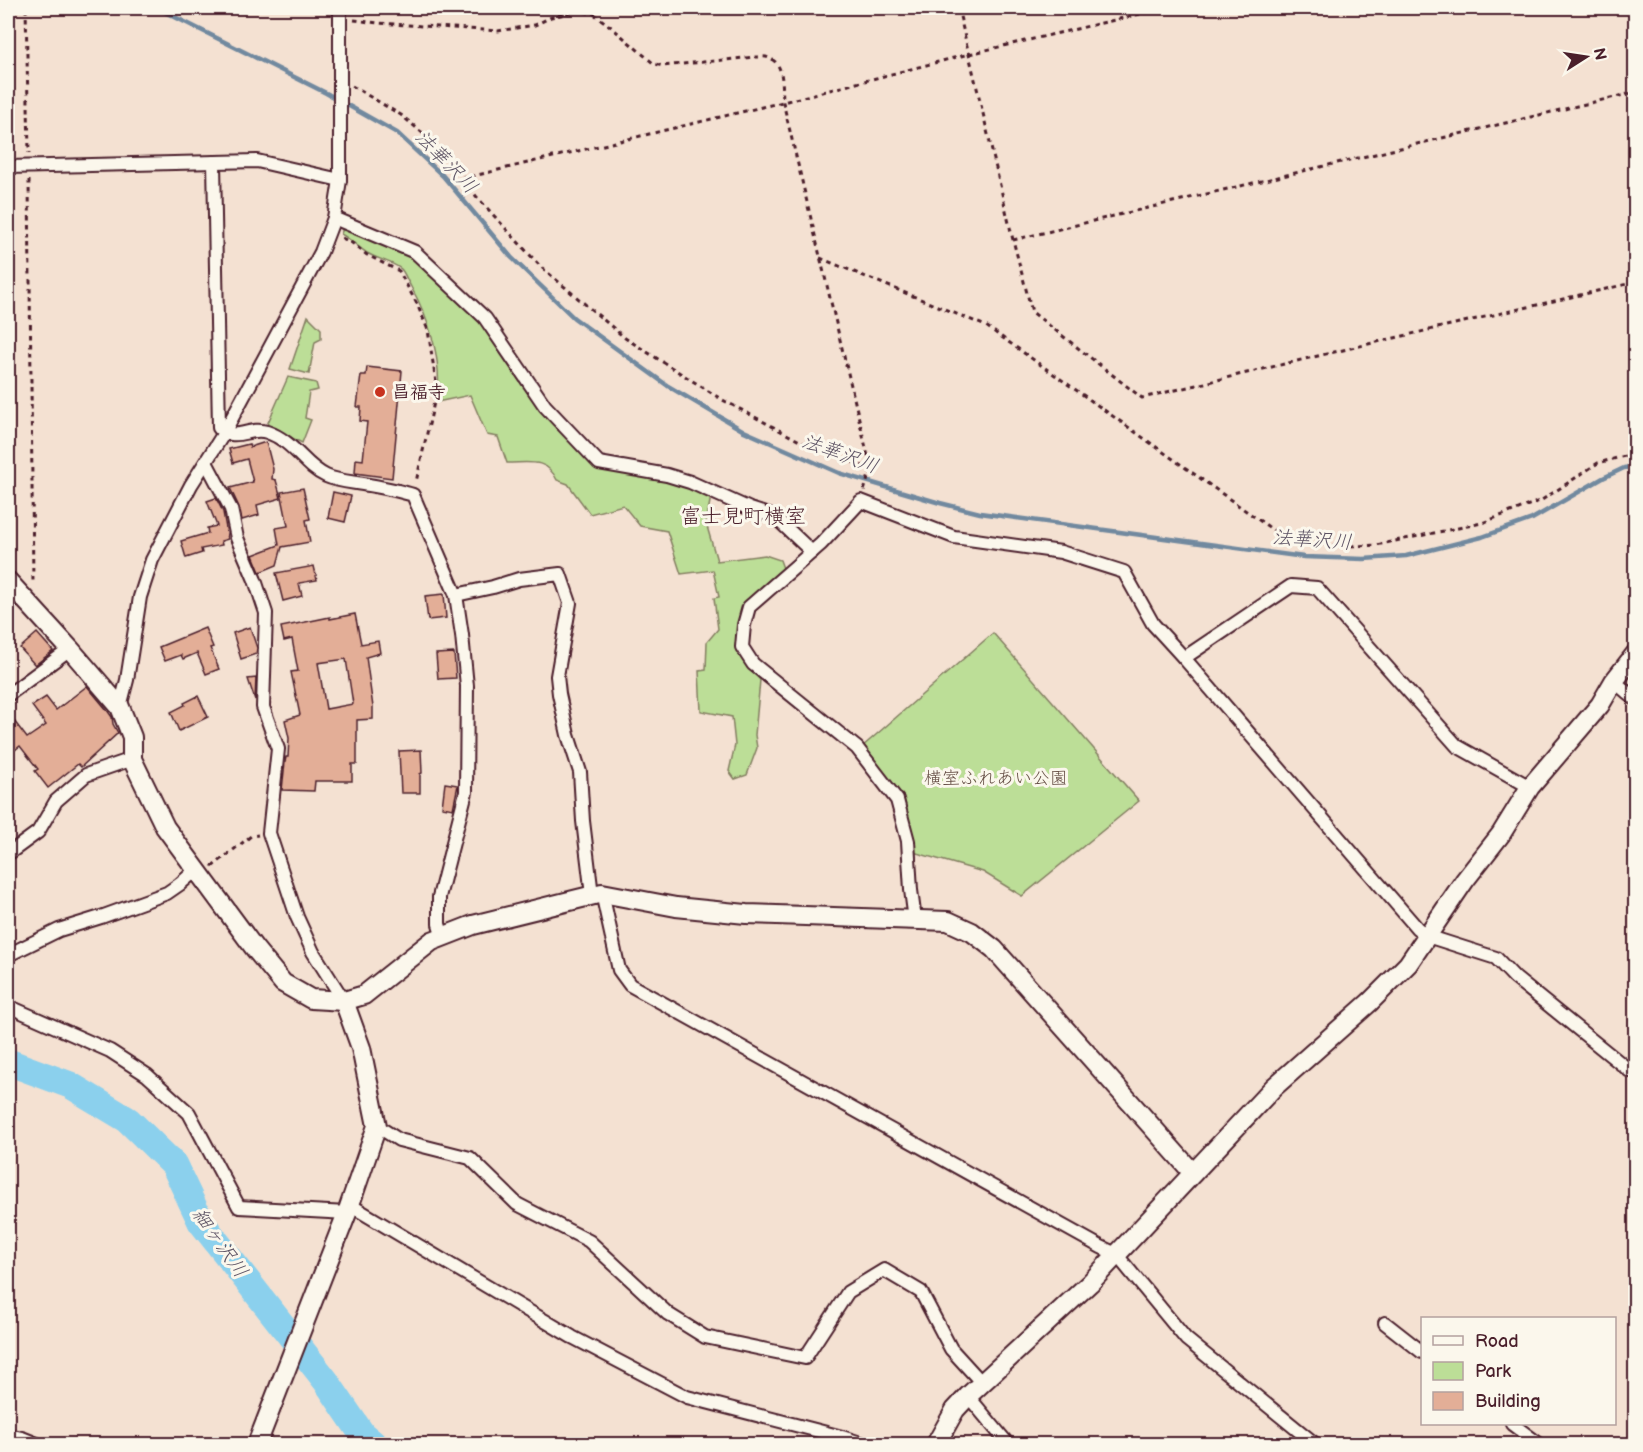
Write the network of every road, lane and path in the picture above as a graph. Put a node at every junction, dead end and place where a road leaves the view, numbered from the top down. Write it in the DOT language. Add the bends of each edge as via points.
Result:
graph roads {
  1 [pos="26,8"];
  2 [pos="958,8"];
  3 [pos="1166,8"];
  4 [pos="340,13"];
  5 [pos="969,54"];
  6 [pos="341,79"];
  7 [pos="1635,92"];
  8 [pos="783,102"];
  9 [pos="214,162"];
  10 [pos="8,167"];
  11 [pos="29,167"];
  12 [pos="465,178"];
  13 [pos="340,180"];
  14 [pos="334,218"];
  15 [pos="329,231"];
  16 [pos="1013,240"];
  17 [pos="820,258"];
  18 [pos="1635,282"];
  19 [pos="224,433"];
  20 [pos="1635,453"];
  21 [pos="206,462"];
  22 [pos="871,469"];
  23 [pos="413,495"];
  24 [pos="861,501"];
  25 [pos="812,552"];
  26 [pos="8,581"];
  27 [pos="456,595"];
  28 [pos="29,603"];
  29 [pos="70,649"];
  30 [pos="1635,653"];
  31 [pos="1184,658"];
  32 [pos="1614,681"];
  33 [pos="8,695"];
  34 [pos="1635,700"];
  35 [pos="120,707"];
  36 [pos="132,759"];
  37 [pos="1530,787"];
  38 [pos="269,833"];
  39 [pos="8,854"];
  40 [pos="199,872"];
  41 [pos="597,894"];
  42 [pos="915,920"];
  43 [pos="1428,936"];
  44 [pos="443,937"];
  45 [pos="8,955"];
  46 [pos="344,1001"];
  47 [pos="8,1006"];
  48 [pos="1635,1071"];
  49 [pos="377,1126"];
  50 [pos="1193,1173"];
  51 [pos="349,1209"];
  52 [pos="1116,1254"];
  53 [pos="1385,1323"];
  54 [pos="1421,1351"];
  55 [pos="982,1383"];
  56 [pos="968,1396"];
  57 [pos="1513,1425"];
  58 [pos="8,1435"];
  59 [pos="37,1444"];
  60 [pos="257,1444"];
  61 [pos="864,1444"];
  62 [pos="936,1444"];
  63 [pos="1008,1444"];
  64 [pos="1315,1444"];
  65 [pos="1539,1444"];
  1 -- 11 [label="path"];
  2 -- 5 [label="path"];
  3 -- 5 [label="path"];
  4 -- 6 [label="street"];
  4 -- 8 [label="path" via="378,23 498,31 536,25 579,11 594,14 652,63 662,66 769,58 781,73"];
  5 -- 8 [label="path"];
  5 -- 16 [label="path"];
  6 -- 12 [label="path" via="401,115 431,140"];
  6 -- 13 [label="street"];
  7 -- 16 [label="path"];
  8 -- 12 [label="path"];
  8 -- 17 [label="path"];
  9 -- 11 [label="street"];
  9 -- 13 [label="street" via="257,161"];
  9 -- 19 [label="street" via="219,428"];
  10 -- 11 [label="street"];
  11 -- 28 [label="path" via="33,590"];
  12 -- 22 [label="path" via="476,196 540,266 625,338 760,420 809,446"];
  13 -- 14 [label="street"];
  14 -- 15 [label="street"];
  14 -- 25 [label="street" via="415,252 485,318 545,406 599,463 690,482 775,517"];
  15 -- 19 [label="street"];
  15 -- 23 [label="path" via="399,271 428,330 437,388"];
  16 -- 18 [label="path" via="1032,312 1142,398"];
  17 -- 20 [label="path" via="986,326 1280,535 1291,539 1376,545 1482,523 1542,500 1598,463"];
  17 -- 22 [label="path"];
  19 -- 21 [label="street"];
  19 -- 23 [label="street" via="265,431 284,440 326,476"];
  21 -- 35 [label="street" via="152,560 140,597"];
  21 -- 38 [label="street" via="231,509 237,538 266,613 263,707 278,749"];
  22 -- 24 [label="path"];
  23 -- 27 [label="street"];
  24 -- 25 [label="street"];
  24 -- 31 [label="street" via="954,537 1061,552 1124,572 1153,624"];
  25 -- 42 [label="street" via="750,607 742,647 753,664 857,748 897,800 908,841"];
  26 -- 28 [label="street"];
  27 -- 41 [label="street" via="519,579 560,574 570,603 557,676 559,694 580,772 583,821"];
  27 -- 44 [label="street" via="467,686 466,792 438,897"];
  28 -- 29 [label="street"];
  29 -- 33 [label="street"];
  29 -- 35 [label="street"];
  30 -- 32 [label="street"];
  31 -- 37 [label="street" via="1291,586 1317,588 1457,746"];
  31 -- 43 [label="street"];
  32 -- 34 [label="street"];
  32 -- 37 [label="street" via="1600,705"];
  35 -- 36 [label="street" via="132,737"];
  36 -- 39 [label="street" via="86,775 56,801 38,832"];
  36 -- 40 [label="street" via="165,827"];
  37 -- 43 [label="street"];
  38 -- 40 [label="path" via="251,836"];
  38 -- 46 [label="street" via="297,917 313,952"];
  40 -- 45 [label="street" via="167,893 59,930"];
  40 -- 46 [label="street" via="283,983 312,999"];
  41 -- 42 [label="street" via="746,914"];
  41 -- 44 [label="street"];
  41 -- 52 [label="street" via="619,970 630,986"];
  42 -- 50 [label="street" via="948,921 972,932 994,949"];
  43 -- 48 [label="street" via="1496,958 1515,978 1630,1071"];
  43 -- 50 [label="street" via="1408,964 1274,1087"];
  44 -- 46 [label="street" via="432,940 364,996"];
  46 -- 49 [label="street" via="361,1048"];
  47 -- 51 [label="street" via="110,1051 147,1075 189,1113 239,1207"];
  49 -- 51 [label="street"];
  49 -- 55 [label="street" via="399,1140 470,1158 517,1204 589,1241 668,1314 705,1337 805,1358 848,1292 884,1270 921,1292 951,1349"];
  50 -- 52 [label="street"];
  51 -- 60 [label="street"];
  51 -- 61 [label="street" via="572,1337 687,1396"];
  52 -- 55 [label="street"];
  52 -- 64 [label="street" via="1186,1339"];
  53 -- 54 [label="street"];
  55 -- 56 [label="street"];
  56 -- 62 [label="street" via="955,1410"];
  56 -- 63 [label="street"];
  57 -- 65 [label="street"];
  58 -- 59 [label="street"];
}
